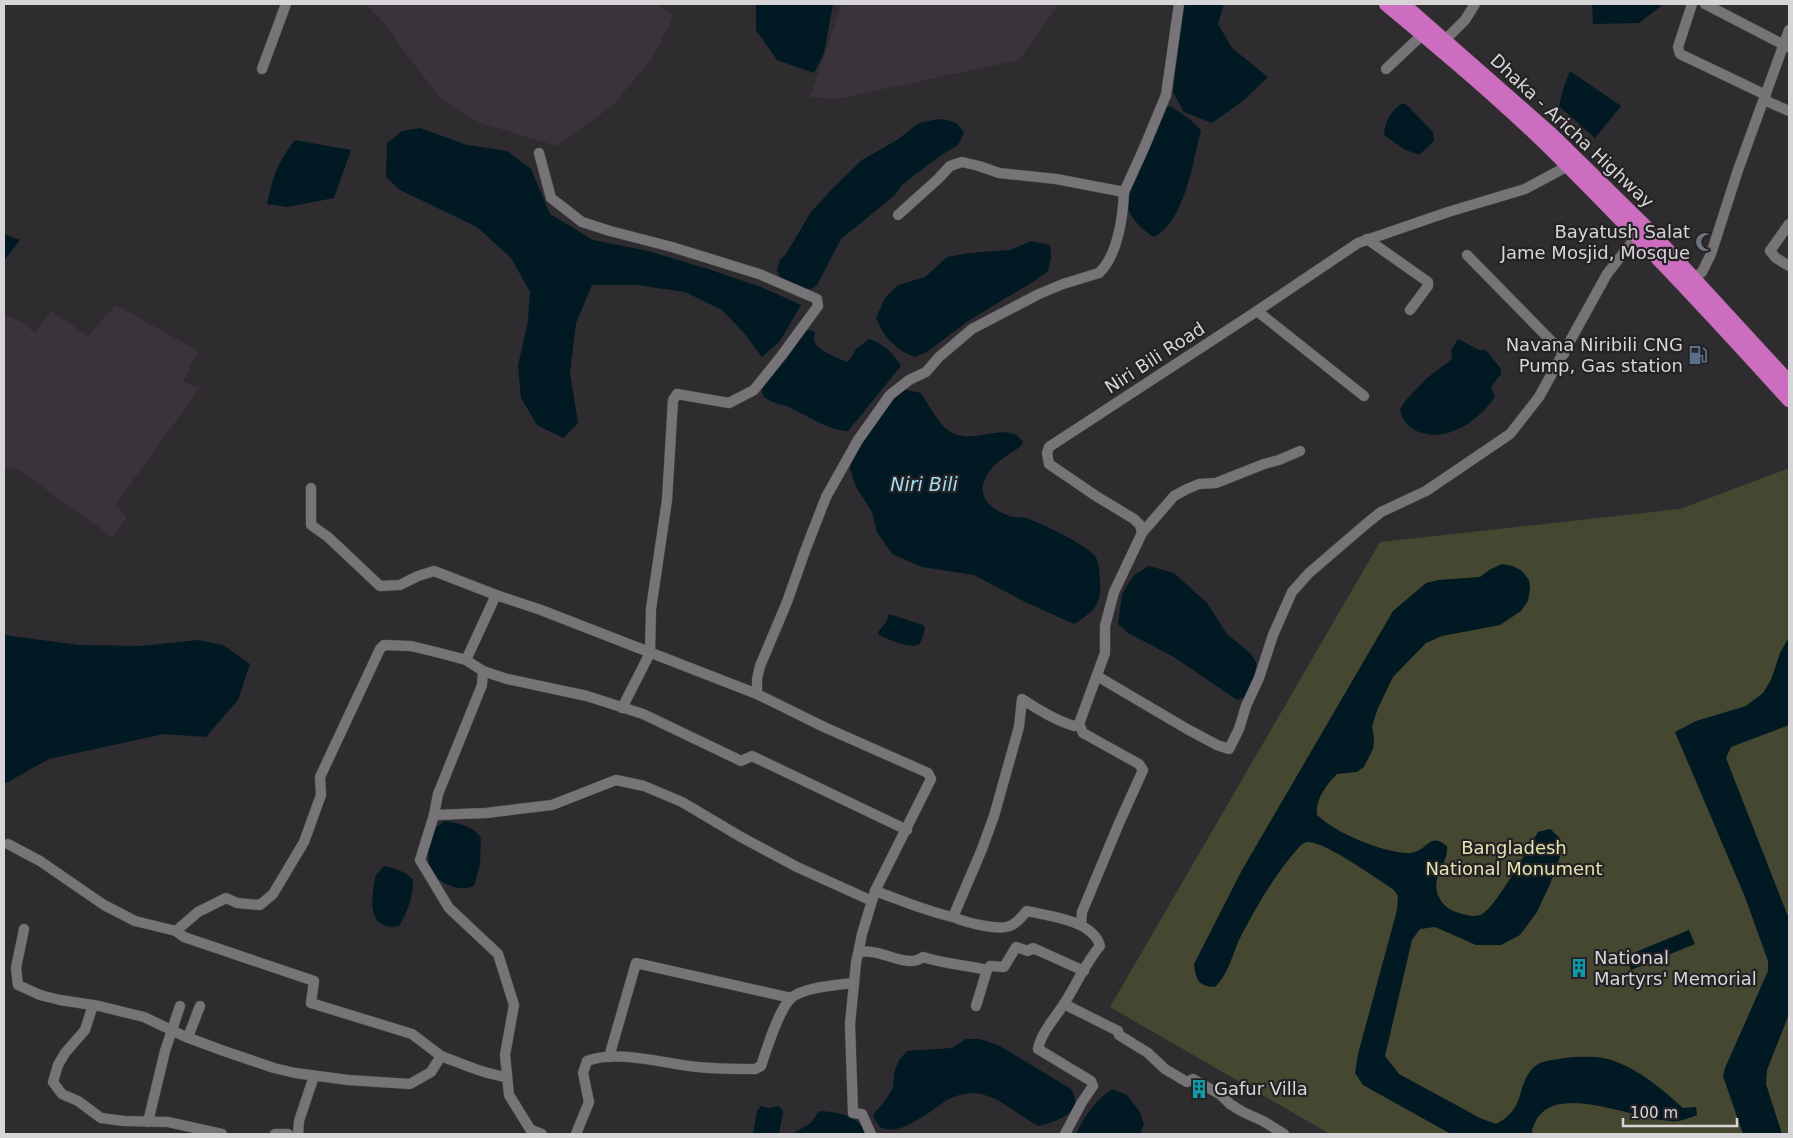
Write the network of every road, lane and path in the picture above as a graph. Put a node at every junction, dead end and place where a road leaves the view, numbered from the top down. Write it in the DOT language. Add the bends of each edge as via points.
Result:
graph roads {
  1 [pos="286,4"];
  2 [pos="1180,4"];
  3 [pos="1386,4"];
  4 [pos="1403,4"];
  5 [pos="1475,4"];
  6 [pos="1692,4"];
  7 [pos="1705,4"];
  8 [pos="1789,30"];
  9 [pos="1423,34"];
  10 [pos="1446,40"];
  11 [pos="1787,46"];
  12 [pos="262,68"];
  13 [pos="1386,69"];
  14 [pos="1765,98"];
  15 [pos="1789,111"];
  16 [pos="540,153"];
  17 [pos="1568,166"];
  18 [pos="1124,192"];
  19 [pos="898,215"];
  20 [pos="1789,224"];
  21 [pos="1636,237"];
  22 [pos="1367,239"];
  23 [pos="1466,255"];
  24 [pos="1789,266"];
  25 [pos="1694,278"];
  26 [pos="1410,310"];
  27 [pos="1257,311"];
  28 [pos="1564,354"];
  29 [pos="1789,382"];
  30 [pos="1364,396"];
  31 [pos="1789,400"];
  32 [pos="1300,451"];
  33 [pos="311,488"];
  34 [pos="1142,533"];
  35 [pos="496,595"];
  36 [pos="650,653"];
  37 [pos="466,660"];
  38 [pos="483,671"];
  39 [pos="1097,676"];
  40 [pos="757,694"];
  41 [pos="622,708"];
  42 [pos="1079,724"];
  43 [pos="434,815"];
  44 [pos="907,830"];
  45 [pos="8,844"];
  46 [pos="873,896"];
  47 [pos="952,917"];
  48 [pos="1082,924"];
  49 [pos="24,929"];
  50 [pos="176,931"];
  51 [pos="858,952"];
  52 [pos="987,970"];
  53 [pos="1084,970"];
  54 [pos="853,983"];
  55 [pos="791,998"];
  56 [pos="1064,1004"];
  57 [pos="93,1005"];
  58 [pos="180,1006"];
  59 [pos="200,1006"];
  60 [pos="976,1006"];
  61 [pos="173,1031"];
  62 [pos="188,1037"];
  63 [pos="441,1056"];
  64 [pos="609,1057"];
  65 [pos="314,1076"];
  66 [pos="507,1077"];
  67 [pos="148,1122"];
  68 [pos="222,1134"];
  69 [pos="275,1134"];
  70 [pos="288,1134"];
  71 [pos="298,1134"];
  72 [pos="542,1134"];
  73 [pos="576,1134"];
  74 [pos="871,1134"];
  75 [pos="1065,1134"];
  76 [pos="1284,1134"];
  1 -- 12 [label="street"];
  2 -- 18 [label="street" via="1166,95"];
  3 -- 9 [label="highway"];
  4 -- 10 [label="highway, Dhaka - Aricha Highway"];
  5 -- 10 [label="street"];
  6 -- 14 [label="street" via="1678,47 1680,54"];
  7 -- 11 [label="street"];
  8 -- 11 [label="street"];
  9 -- 13 [label="street"];
  9 -- 17 [label="highway"];
  10 -- 25 [label="highway, Dhaka - Aricha Highway" via="1552,135"];
  11 -- 14 [label="street"];
  14 -- 15 [label="street"];
  14 -- 25 [label="street" via="1711,254 1702,272"];
  16 -- 36 [label="street" via="551,198 582,222 759,274 817,299 818,306 754,390 729,403 677,394 673,400 667,500 651,609"];
  17 -- 21 [label="highway"];
  17 -- 22 [label="street, Niri Bili Road" via="1525,189"];
  18 -- 19 [label="street" via="1056,179 999,173 962,162 950,166"];
  18 -- 40 [label="street" via="1115,247 1099,273 1039,294 972,329 926,372 890,395 858,440 826,497 760,666"];
  20 -- 24 [label="street" via="1770,252"];
  21 -- 28 [label="street" via="1608,274"];
  21 -- 31 [label="highway"];
  22 -- 26 [label="street" via="1428,282"];
  22 -- 27 [label="street, Niri Bili Road"];
  23 -- 28 [label="street"];
  25 -- 29 [label="highway, Dhaka - Aricha Highway"];
  27 -- 30 [label="street"];
  27 -- 34 [label="street, Niri Bili Road" via="1049,447 1048,462 1052,466 1134,519"];
  28 -- 39 [label="street" via="1539,397 1510,434 1426,491 1396,504 1366,524 1292,592 1229,749 1194,733"];
  32 -- 34 [label="street" via="1216,483 1191,486 1174,496"];
  33 -- 35 [label="street" via="311,525 380,586 400,585 434,571"];
  34 -- 39 [label="street" via="1114,592 1105,626 1105,653"];
  35 -- 36 [label="street"];
  35 -- 37 [label="street"];
  36 -- 40 [label="street"];
  36 -- 41 [label="street"];
  37 -- 38 [label="street"];
  37 -- 50 [label="street" via="410,646 384,645 320,776 321,795 304,842 273,894 260,905 226,898 198,912"];
  38 -- 41 [label="street" via="587,696"];
  38 -- 43 [label="street" via="482,685 438,794"];
  39 -- 42 [label="street"];
  40 -- 44 [label="street" via="928,774 931,779"];
  41 -- 44 [label="street" via="643,714 741,761 752,756"];
  42 -- 47 [label="street" via="1066,723 1022,699 1019,727 994,816"];
  42 -- 48 [label="street" via="1084,733 1139,764 1143,770 1092,886 1082,912"];
  43 -- 46 [label="street" via="552,805 616,780 644,786 682,802 797,867"];
  43 -- 66 [label="street" via="420,860 449,908 498,954 514,1005 505,1055"];
  44 -- 46 [label="street"];
  45 -- 50 [label="street" via="40,861 104,906 135,921"];
  46 -- 47 [label="street"];
  46 -- 51 [label="street"];
  47 -- 48 [label="street" via="1002,928 1012,925 1027,911"];
  48 -- 53 [label="street" via="1098,938 1100,946"];
  49 -- 57 [label="street" via="16,968 18,985 40,995"];
  50 -- 63 [label="street" via="184,937 314,980 311,1003 412,1034"];
  51 -- 52 [label="street" via="904,960 923,957"];
  51 -- 54 [label="street"];
  52 -- 53 [label="street" via="990,966 1004,967 1016,947 1028,951 1033,948"];
  52 -- 60 [label="street"];
  53 -- 56 [label="street"];
  54 -- 55 [label="street" via="827,986"];
  54 -- 74 [label="street" via="850,1024 852,1112 862,1114"];
  55 -- 64 [label="street" via="781,1014 761,1066 756,1069 699,1068"];
  55 -- 64 [label="street" via="636,963"];
  56 -- 75 [label="street" via="1044,1033 1038,1049 1091,1081 1093,1086"];
  56 -- 76 [label="street" via="1118,1031 1119,1035 1176,1076 1187,1082 1194,1079 1243,1112"];
  57 -- 61 [label="street" via="144,1017"];
  57 -- 67 [label="street" via="85,1030 65,1053 53,1082 62,1094 101,1118"];
  58 -- 61 [label="street"];
  59 -- 62 [label="street"];
  61 -- 62 [label="street"];
  61 -- 67 [label="street"];
  62 -- 65 [label="street" via="274,1068"];
  63 -- 65 [label="street" via="431,1072 410,1084"];
  63 -- 66 [label="street"];
  64 -- 73 [label="street" via="587,1061 583,1073 589,1102"];
  65 -- 71 [label="street"];
  66 -- 72 [label="street" via="509,1094 530,1129"];
  67 -- 68 [label="street" via="168,1122"];
  69 -- 70 [label="street"];
}
